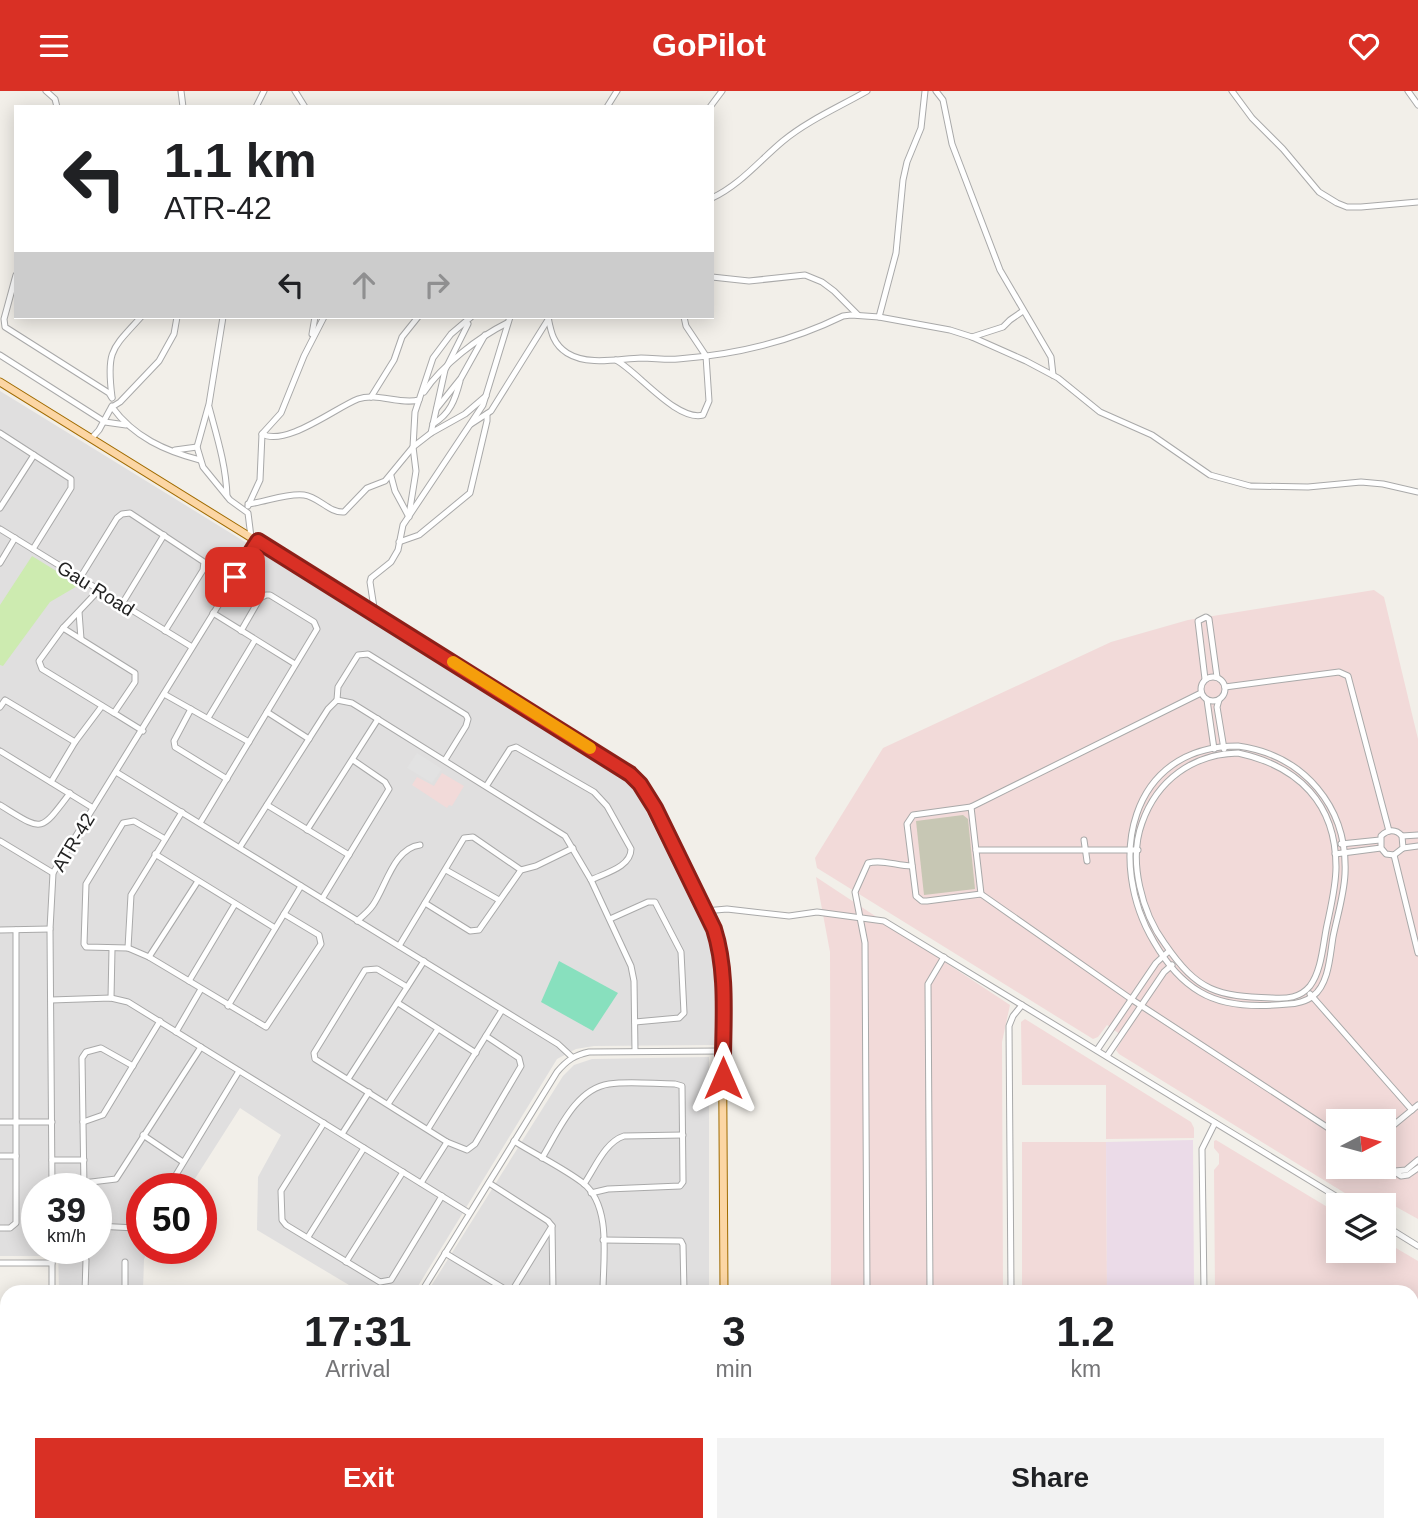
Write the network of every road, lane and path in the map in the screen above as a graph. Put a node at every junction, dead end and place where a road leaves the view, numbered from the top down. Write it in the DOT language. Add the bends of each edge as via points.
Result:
graph roads {
  1 [pos="46,91"];
  2 [pos="867,91"];
  3 [pos="925,91"];
  4 [pos="936,91"];
  5 [pos="1233,91"];
  6 [pos="1408,91"];
  7 [pos="56,105"];
  8 [pos="1418,105"];
  9 [pos="714,197"];
  10 [pos="1418,202"];
  11 [pos="714,277"];
  12 [pos="14,282"];
  13 [pos="1023,311"];
  14 [pos="858,315"];
  15 [pos="879,317"];
  16 [pos="139,319"];
  17 [pos="177,319"];
  18 [pos="223,319"];
  19 [pos="315,319"];
  20 [pos="323,319"];
  21 [pos="416,319"];
  22 [pos="469,319"];
  23 [pos="470,319"];
  24 [pos="547,319"];
  25 [pos="548,319"];
  26 [pos="684,319"];
  27 [pos="509,320"];
  28 [pos="485,335"];
  29 [pos="972,337"];
  30 [pos="311,340"];
  31 [pos="0,355"];
  32 [pos="706,356"];
  33 [pos="613,360"];
  34 [pos="444,370"];
  35 [pos="1053,375"];
  36 [pos="461,378"];
  37 [pos="0,382"];
  38 [pos="486,396"];
  39 [pos="371,397"];
  40 [pos="112,398"];
  41 [pos="419,400"];
  42 [pos="209,404"];
  43 [pos="112,407"];
  44 [pos="435,410"];
  45 [pos="487,414"];
  46 [pos="104,422"];
  47 [pos="433,424"];
  48 [pos="470,424"];
  49 [pos="126,425"];
  50 [pos="0,433"];
  51 [pos="431,433"];
  52 [pos="262,434"];
  53 [pos="91,439"];
  54 [pos="197,447"];
  55 [pos="412,447"];
  56 [pos="175,450"];
  57 [pos="34,455"];
  58 [pos="200,460"];
  59 [pos="391,476"];
  60 [pos="1418,492"];
  61 [pos="227,496"];
  62 [pos="248,504"];
  63 [pos="0,508"];
  64 [pos="247,513"];
  65 [pos="409,517"];
  66 [pos="0,529"];
  67 [pos="164,535"];
  68 [pos="15,538"];
  69 [pos="254,539"];
  70 [pos="400,542"];
  71 [pos="33,549"];
  72 [pos="0,563"];
  73 [pos="80,578"];
  74 [pos="98,591"];
  75 [pos="122,604"];
  76 [pos="79,613"];
  77 [pos="213,613"];
  78 [pos="376,614"];
  79 [pos="62,628"];
  80 [pos="165,631"];
  81 [pos="242,631"];
  82 [pos="81,639"];
  83 [pos="255,640"];
  84 [pos="192,647"];
  85 [pos="295,664"];
  86 [pos="1217,677"];
  87 [pos="1205,680"];
  88 [pos="1225,687"];
  89 [pos="1201,693"];
  90 [pos="164,694"];
  91 [pos="2,699"];
  92 [pos="337,700"];
  93 [pos="1207,700"];
  94 [pos="1219,700"];
  95 [pos="102,706"];
  96 [pos="0,707"];
  97 [pos="191,709"];
  98 [pos="267,712"];
  99 [pos="114,713"];
  100 [pos="208,719"];
  101 [pos="378,719"];
  102 [pos="142,731"];
  103 [pos="309,739"];
  104 [pos="75,742"];
  105 [pos="249,742"];
  106 [pos="1223,746"];
  107 [pos="1214,747"];
  108 [pos="0,751"];
  109 [pos="1225,754"];
  110 [pos="1215,755"];
  111 [pos="353,760"];
  112 [pos="445,760"];
  113 [pos="116,772"];
  114 [pos="227,779"];
  115 [pos="51,782"];
  116 [pos="487,785"];
  117 [pos="70,793"];
  118 [pos="0,805"];
  119 [pos="267,805"];
  120 [pos="971,807"];
  121 [pos="93,808"];
  122 [pos="182,812"];
  123 [pos="200,823"];
  124 [pos="307,830"];
  125 [pos="1389,831"];
  126 [pos="1418,835"];
  127 [pos="1402,836"];
  128 [pos="165,839"];
  129 [pos="1084,840"];
  130 [pos="1380,840"];
  131 [pos="0,841"];
  132 [pos="1343,844"];
  133 [pos="420,845"];
  134 [pos="1334,845"];
  135 [pos="1418,846"];
  136 [pos="240,847"];
  137 [pos="573,848"];
  138 [pos="1381,848"];
  139 [pos="1403,848"];
  140 [pos="976,850"];
  141 [pos="1128,850"];
  142 [pos="1138,850"];
  143 [pos="1084,851"];
  144 [pos="1344,852"];
  145 [pos="1335,853"];
  146 [pos="155,854"];
  147 [pos="349,855"];
  148 [pos="1394,855"];
  149 [pos="1087,861"];
  150 [pos="912,866"];
  151 [pos="446,870"];
  152 [pos="521,870"];
  153 [pos="53,873"];
  154 [pos="591,880"];
  155 [pos="198,881"];
  156 [pos="301,886"];
  157 [pos="981,894"];
  158 [pos="322,899"];
  159 [pos="499,900"];
  160 [pos="425,903"];
  161 [pos="235,904"];
  162 [pos="705,911"];
  163 [pos="284,914"];
  164 [pos="861,917"];
  165 [pos="610,919"];
  166 [pos="357,921"];
  167 [pos="275,928"];
  168 [pos="50,929"];
  169 [pos="0,930"];
  170 [pos="16,930"];
  171 [pos="398,946"];
  172 [pos="112,949"];
  173 [pos="128,949"];
  174 [pos="1170,951"];
  175 [pos="1418,953"];
  176 [pos="149,957"];
  177 [pos="944,957"];
  178 [pos="1163,957"];
  179 [pos="1177,960"];
  180 [pos="424,961"];
  181 [pos="1170,966"];
  182 [pos="189,981"];
  183 [pos="407,987"];
  184 [pos="201,989"];
  185 [pos="1306,991"];
  186 [pos="1313,996"];
  187 [pos="111,998"];
  188 [pos="51,999"];
  189 [pos="1131,999"];
  190 [pos="398,1003"];
  191 [pos="1022,1005"];
  192 [pos="1141,1005"];
  193 [pos="228,1006"];
  194 [pos="502,1010"];
  195 [pos="160,1021"];
  196 [pos="635,1022"];
  197 [pos="438,1029"];
  198 [pos="176,1032"];
  199 [pos="486,1036"];
  200 [pos="201,1047"];
  201 [pos="1097,1050"];
  202 [pos="635,1051"];
  203 [pos="722,1051"];
  204 [pos="476,1053"];
  205 [pos="1107,1056"];
  206 [pos="572,1057"];
  207 [pos="133,1066"];
  208 [pos="239,1071"];
  209 [pos="348,1079"];
  210 [pos="369,1092"];
  211 [pos="388,1104"];
  212 [pos="1418,1105"];
  213 [pos="1412,1111"];
  214 [pos="0,1122"];
  215 [pos="16,1122"];
  216 [pos="51,1122"];
  217 [pos="83,1122"];
  218 [pos="324,1123"];
  219 [pos="1215,1123"];
  220 [pos="1396,1124"];
  221 [pos="1326,1126"];
  222 [pos="428,1129"];
  223 [pos="342,1134"];
  224 [pos="143,1135"];
  225 [pos="683,1135"];
  226 [pos="513,1141"];
  227 [pos="447,1142"];
  228 [pos="365,1149"];
  229 [pos="0,1156"];
  230 [pos="16,1156"];
  231 [pos="542,1159"];
  232 [pos="52,1160"];
  233 [pos="84,1160"];
  234 [pos="1418,1160"];
  235 [pos="183,1162"];
  236 [pos="1413,1169"];
  237 [pos="403,1172"];
  238 [pos="52,1173"];
  239 [pos="84,1173"];
  240 [pos="176,1173"];
  241 [pos="1396,1173"];
  242 [pos="112,1180"];
  243 [pos="421,1183"];
  244 [pos="489,1183"];
  245 [pos="584,1184"];
  246 [pos="591,1193"];
  247 [pos="1331,1193"];
  248 [pos="443,1196"];
  249 [pos="470,1213"];
  250 [pos="552,1226"];
  251 [pos="0,1228"];
  252 [pos="1396,1232"];
  253 [pos="307,1237"];
  254 [pos="603,1240"];
  255 [pos="1418,1246"];
  256 [pos="445,1253"];
  257 [pos="125,1262"];
  258 [pos="346,1262"];
  259 [pos="0,1263"];
  260 [pos="21,1263"];
  261 [pos="52,1264"];
  262 [pos="86,1264"];
  263 [pos="52,1285"];
  264 [pos="85,1285"];
  265 [pos="125,1285"];
  266 [pos="426,1285"];
  267 [pos="500,1285"];
  268 [pos="514,1285"];
  269 [pos="553,1285"];
  270 [pos="603,1285"];
  271 [pos="684,1285"];
  272 [pos="724,1285"];
  273 [pos="867,1285"];
  274 [pos="930,1285"];
  275 [pos="1011,1285"];
  276 [pos="1204,1285"];
  1 -- 7 [label="street"];
  2 -- 9 [label="street" via="783,141 731,188"];
  3 -- 15 [label="street" via="921,128 903,180 896,253"];
  4 -- 13 [label="street" via="943,100 948,131 1000,270"];
  5 -- 10 [label="street" via="1319,192 1337,203 1361,207"];
  6 -- 8 [label="street"];
  11 -- 14 [label="street" via="750,281 805,275 834,291"];
  12 -- 40 [label="street" via="5,327"];
  13 -- 29 [label="street" via="1003,327"];
  13 -- 35 [label="street" via="1051,357"];
  14 -- 15 [label="street"];
  14 -- 32 [label="street" via="843,316 797,336"];
  15 -- 29 [label="street"];
  16 -- 40 [label="street" via="112,349"];
  17 -- 43 [label="street" via="159,361"];
  18 -- 42 [label="street"];
  19 -- 30 [label="street"];
  20 -- 30 [label="street"];
  21 -- 39 [label="street"];
  22 -- 41 [label="street" via="433,358"];
  23 -- 34 [label="street"];
  24 -- 45 [label="street"];
  25 -- 33 [label="street" via="557,345 569,354"];
  26 -- 32 [label="street"];
  27 -- 28 [label="street"];
  27 -- 38 [label="street"];
  28 -- 34 [label="street"];
  28 -- 36 [label="street"];
  29 -- 35 [label="street"];
  30 -- 52 [label="street" via="281,413"];
  31 -- 46 [label="street"];
  32 -- 33 [label="street"];
  32 -- 33 [label="street" via="709,405 699,416 659,396"];
  34 -- 41 [label="street"];
  34 -- 44 [label="street"];
  35 -- 60 [label="street" via="1100,412 1152,435 1210,475 1250,486 1308,488 1361,482"];
  36 -- 44 [label="street"];
  36 -- 47 [label="street" via="447,414"];
  37 -- 53 [label="main road"];
  38 -- 48 [label="street"];
  38 -- 51 [label="street"];
  39 -- 41 [label="street" via="408,403"];
  39 -- 52 [label="street" via="284,435"];
  40 -- 43 [label="street"];
  41 -- 55 [label="street"];
  42 -- 54 [label="street"];
  42 -- 61 [label="street"];
  43 -- 46 [label="street"];
  43 -- 49 [label="street"];
  44 -- 47 [label="street"];
  45 -- 48 [label="street"];
  45 -- 70 [label="street" via="470,493 419,535"];
  46 -- 49 [label="street"];
  46 -- 53 [label="street"];
  47 -- 51 [label="street"];
  48 -- 65 [label="street"];
  49 -- 56 [label="street"];
  50 -- 57 [label="street"];
  51 -- 55 [label="street"];
  52 -- 62 [label="street" via="260,480"];
  53 -- 69 [label="main road"];
  54 -- 56 [label="street"];
  54 -- 58 [label="street"];
  55 -- 59 [label="street"];
  55 -- 65 [label="street" via="416,471"];
  56 -- 58 [label="street"];
  57 -- 63 [label="street"];
  57 -- 71 [label="street" via="72,482"];
  58 -- 61 [label="street"];
  59 -- 62 [label="street" via="367,488 344,512 302,495"];
  59 -- 65 [label="street"];
  61 -- 64 [label="street"];
  62 -- 64 [label="street"];
  64 -- 69 [label="street"];
  65 -- 70 [label="street"];
  66 -- 68 [label="street, Gau Road"];
  67 -- 73 [label="street" via="130,513 119,515"];
  67 -- 75 [label="street"];
  67 -- 80 [label="street" via="204,564"];
  68 -- 71 [label="street, Gau Road"];
  68 -- 72 [label="street"];
  69 -- 77 [label="street, ATR-42"];
  69 -- 78 [label="main road"];
  70 -- 78 [label="street" via="391,562 370,582"];
  71 -- 73 [label="street, Gau Road"];
  73 -- 74 [label="street, Gau Road"];
  74 -- 75 [label="street, Gau Road"];
  74 -- 76 [label="street"];
  75 -- 80 [label="street, Gau Road"];
  76 -- 79 [label="street"];
  76 -- 82 [label="street"];
  77 -- 81 [label="street"];
  77 -- 84 [label="street, ATR-42"];
  78 -- 162 [label="main road" via="630,774 655,808"];
  79 -- 82 [label="street"];
  79 -- 95 [label="street" via="40,665"];
  80 -- 84 [label="street, Gau Road"];
  81 -- 83 [label="street"];
  81 -- 85 [label="street" via="266,594 314,622 316,634"];
  82 -- 99 [label="street" via="135,673 135,682"];
  83 -- 85 [label="street"];
  83 -- 100 [label="street"];
  84 -- 90 [label="street, ATR-42"];
  85 -- 98 [label="street"];
  86 -- 87 [label="street"];
  86 -- 87 [label="street" via="1206,617 1198,621"];
  86 -- 88 [label="street"];
  87 -- 89 [label="street"];
  88 -- 94 [label="street"];
  88 -- 125 [label="street" via="1339,673 1348,676"];
  89 -- 93 [label="street"];
  89 -- 120 [label="street"];
  90 -- 97 [label="street"];
  90 -- 102 [label="street, ATR-42"];
  91 -- 96 [label="street"];
  91 -- 104 [label="street"];
  92 -- 101 [label="street" via="352,703"];
  92 -- 103 [label="street"];
  92 -- 112 [label="street" via="338,687 358,655 368,654 466,715 466,726"];
  93 -- 94 [label="street"];
  93 -- 107 [label="street"];
  94 -- 106 [label="street"];
  95 -- 99 [label="street"];
  95 -- 104 [label="street"];
  97 -- 100 [label="street"];
  97 -- 114 [label="street" via="175,747"];
  98 -- 103 [label="street"];
  98 -- 105 [label="street"];
  99 -- 102 [label="street"];
  100 -- 105 [label="street"];
  101 -- 111 [label="street"];
  101 -- 112 [label="street"];
  102 -- 113 [label="street, ATR-42"];
  103 -- 119 [label="street"];
  104 -- 115 [label="street"];
  105 -- 114 [label="street"];
  106 -- 107 [label="street"];
  106 -- 109 [label="street"];
  106 -- 132 [label="street" via="1259,749 1292,764 1325,798"];
  107 -- 110 [label="street"];
  107 -- 141 [label="street" via="1179,761 1161,775 1132,825"];
  108 -- 115 [label="street"];
  109 -- 110 [label="street"];
  109 -- 134 [label="street" via="1266,760 1292,774 1327,818"];
  110 -- 142 [label="street" via="1181,770 1157,794 1141,825"];
  111 -- 124 [label="street"];
  111 -- 147 [label="street" via="389,789"];
  112 -- 116 [label="street"];
  113 -- 121 [label="street, ATR-42"];
  113 -- 122 [label="street"];
  114 -- 123 [label="street"];
  115 -- 117 [label="street"];
  116 -- 137 [label="street" via="559,831"];
  116 -- 154 [label="street" via="510,749 516,747 594,792 607,806 631,854 628,862"];
  117 -- 118 [label="street" via="40,826"];
  117 -- 121 [label="street"];
  119 -- 124 [label="street"];
  119 -- 136 [label="street"];
  120 -- 140 [label="street"];
  120 -- 150 [label="street" via="910,817"];
  121 -- 153 [label="street, ATR-42"];
  122 -- 123 [label="street"];
  122 -- 128 [label="street"];
  123 -- 136 [label="street"];
  124 -- 147 [label="street"];
  125 -- 127 [label="street"];
  125 -- 130 [label="street"];
  126 -- 127 [label="street"];
  127 -- 139 [label="street"];
  128 -- 146 [label="street"];
  128 -- 172 [label="street" via="126,821 88,880 84,944 91,949"];
  129 -- 143 [label="street"];
  130 -- 132 [label="street"];
  130 -- 138 [label="street"];
  131 -- 153 [label="street"];
  132 -- 134 [label="street"];
  132 -- 144 [label="street"];
  133 -- 166 [label="street" via="401,856 371,909"];
  134 -- 145 [label="street"];
  135 -- 139 [label="street"];
  136 -- 156 [label="street"];
  137 -- 152 [label="street"];
  137 -- 154 [label="street"];
  138 -- 144 [label="street"];
  138 -- 148 [label="street"];
  139 -- 148 [label="street"];
  140 -- 143 [label="street"];
  140 -- 157 [label="street"];
  141 -- 142 [label="street"];
  141 -- 143 [label="street"];
  141 -- 178 [label="street" via="1136,903"];
  142 -- 174 [label="street" via="1146,909"];
  143 -- 149 [label="street"];
  144 -- 145 [label="street"];
  144 -- 186 [label="street" via="1345,877 1328,965"];
  145 -- 185 [label="street" via="1335,882 1319,963"];
  146 -- 155 [label="street"];
  146 -- 173 [label="street" via="131,895"];
  147 -- 158 [label="street"];
  148 -- 175 [label="street"];
  150 -- 157 [label="street" via="916,896 922,901"];
  150 -- 164 [label="street" via="885,860 866,865 855,892"];
  151 -- 152 [label="street" via="467,836"];
  151 -- 159 [label="street"];
  151 -- 160 [label="street"];
  152 -- 159 [label="street"];
  153 -- 168 [label="street, ATR-42"];
  154 -- 165 [label="street"];
  155 -- 161 [label="street"];
  155 -- 176 [label="street"];
  156 -- 158 [label="street"];
  156 -- 163 [label="street"];
  157 -- 189 [label="street"];
  158 -- 166 [label="street"];
  159 -- 160 [label="street" via="481,928 473,931"];
  160 -- 171 [label="street"];
  161 -- 167 [label="street"];
  161 -- 182 [label="street"];
  162 -- 164 [label="street"];
  162 -- 203 [label="main road" via="720,947"];
  163 -- 167 [label="street"];
  163 -- 193 [label="street" via="319,935 321,944 268,1026"];
  164 -- 177 [label="street" via="884,921"];
  164 -- 273 [label="street" via="865,943"];
  165 -- 196 [label="street" via="633,973"];
  165 -- 196 [label="street" via="655,902 681,952 684,1013 679,1018"];
  166 -- 171 [label="street"];
  167 -- 193 [label="street"];
  168 -- 170 [label="street"];
  168 -- 188 [label="street, ATR-42"];
  169 -- 170 [label="street"];
  170 -- 215 [label="street"];
  171 -- 180 [label="street"];
  172 -- 173 [label="street"];
  172 -- 187 [label="street"];
  173 -- 176 [label="street"];
  174 -- 178 [label="street"];
  174 -- 179 [label="street"];
  176 -- 182 [label="street"];
  177 -- 191 [label="street"];
  177 -- 274 [label="street" via="928,984"];
  178 -- 181 [label="street"];
  178 -- 189 [label="street"];
  179 -- 181 [label="street"];
  179 -- 185 [label="street" via="1194,978 1222,994 1285,999"];
  180 -- 183 [label="street"];
  180 -- 194 [label="street"];
  181 -- 186 [label="street" via="1197,990 1227,1002 1288,1005"];
  181 -- 192 [label="street"];
  182 -- 184 [label="street"];
  183 -- 190 [label="street"];
  183 -- 209 [label="street" via="377,969 365,970 314,1053 318,1061"];
  184 -- 193 [label="street"];
  184 -- 198 [label="street"];
  185 -- 186 [label="street"];
  186 -- 213 [label="street"];
  187 -- 188 [label="street"];
  187 -- 195 [label="street" via="128,1002"];
  188 -- 216 [label="street, ATR-42"];
  189 -- 192 [label="street"];
  189 -- 201 [label="street"];
  190 -- 197 [label="street"];
  190 -- 209 [label="street"];
  191 -- 201 [label="street"];
  191 -- 275 [label="street" via="1009,1026"];
  192 -- 205 [label="street"];
  192 -- 221 [label="street"];
  194 -- 199 [label="street"];
  194 -- 206 [label="street"];
  195 -- 198 [label="street"];
  195 -- 207 [label="street"];
  196 -- 202 [label="street"];
  197 -- 204 [label="street"];
  197 -- 211 [label="street"];
  198 -- 200 [label="street"];
  199 -- 204 [label="street"];
  199 -- 227 [label="street" via="519,1058 521,1066 471,1149"];
  200 -- 208 [label="street"];
  200 -- 224 [label="street"];
  201 -- 205 [label="street"];
  202 -- 203 [label="street"];
  202 -- 206 [label="street"];
  203 -- 272 [label="main road"];
  204 -- 222 [label="street"];
  205 -- 219 [label="street"];
  206 -- 226 [label="street" via="557,1072"];
  207 -- 217 [label="street" via="103,1115"];
  207 -- 217 [label="street" via="101,1048 86,1052 82,1058"];
  208 -- 218 [label="street"];
  208 -- 235 [label="street"];
  209 -- 210 [label="street"];
  210 -- 211 [label="street"];
  210 -- 223 [label="street"];
  211 -- 222 [label="street"];
  212 -- 213 [label="street"];
  213 -- 220 [label="street"];
  214 -- 215 [label="street"];
  215 -- 216 [label="street"];
  215 -- 230 [label="street"];
  216 -- 232 [label="street, ATR-42"];
  217 -- 233 [label="street"];
  218 -- 223 [label="street"];
  218 -- 253 [label="street" via="281,1194 284,1223"];
  219 -- 247 [label="street"];
  219 -- 276 [label="street" via="1202,1149"];
  222 -- 227 [label="street"];
  223 -- 228 [label="street"];
  224 -- 235 [label="street"];
  224 -- 242 [label="street"];
  225 -- 231 [label="street" via="682,1086 609,1084 579,1100"];
  225 -- 245 [label="street" via="616,1138"];
  225 -- 246 [label="street" via="680,1186"];
  226 -- 231 [label="street"];
  226 -- 244 [label="street"];
  227 -- 243 [label="street"];
  228 -- 237 [label="street"];
  228 -- 253 [label="street"];
  229 -- 230 [label="street"];
  230 -- 251 [label="street" via="16,1223 10,1229"];
  231 -- 245 [label="street"];
  232 -- 233 [label="street"];
  232 -- 238 [label="street, ATR-42"];
  233 -- 239 [label="street"];
  234 -- 236 [label="street"];
  235 -- 240 [label="street"];
  236 -- 241 [label="street" via="1401,1176"];
  237 -- 243 [label="street"];
  237 -- 258 [label="street"];
  243 -- 248 [label="street"];
  244 -- 249 [label="street"];
  244 -- 250 [label="street"];
  245 -- 246 [label="street"];
  246 -- 254 [label="street" via="599,1208"];
  248 -- 249 [label="street"];
  248 -- 258 [label="street" via="391,1280 380,1282"];
  249 -- 256 [label="street"];
  250 -- 268 [label="street"];
  250 -- 269 [label="street"];
  252 -- 255 [label="street"];
  253 -- 258 [label="street"];
  254 -- 270 [label="street"];
  254 -- 271 [label="street" via="681,1241"];
  256 -- 266 [label="street"];
  256 -- 267 [label="street"];
  257 -- 265 [label="street"];
  259 -- 260 [label="street"];
  261 -- 263 [label="street"];
  262 -- 264 [label="street"];
}
